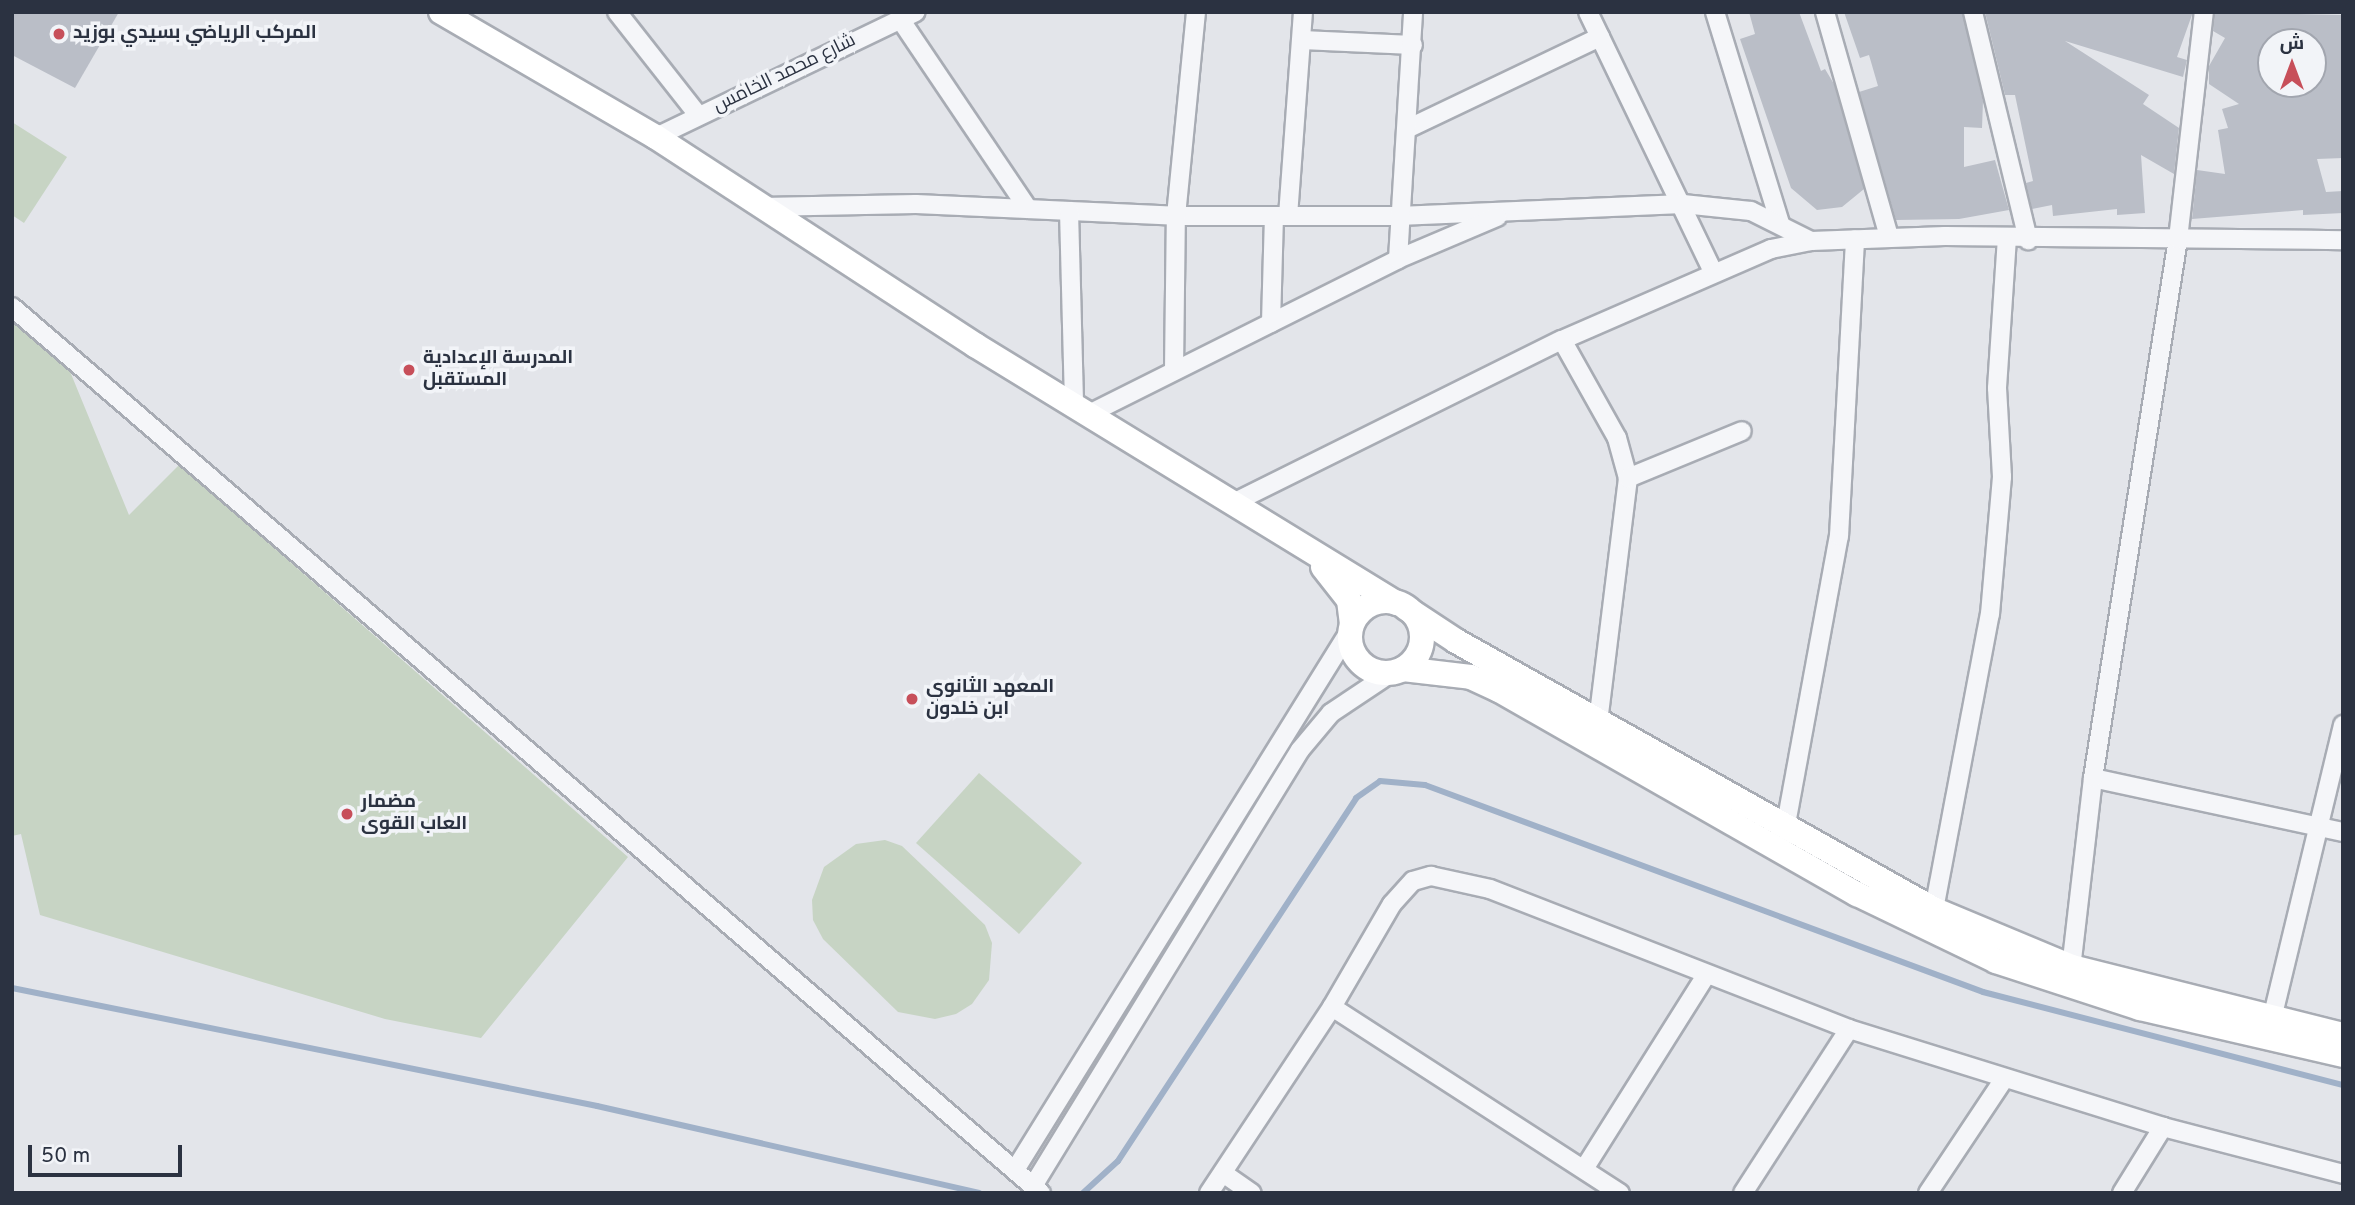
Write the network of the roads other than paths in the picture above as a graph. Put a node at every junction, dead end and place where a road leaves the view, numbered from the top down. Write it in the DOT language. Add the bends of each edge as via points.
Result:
graph roads {
  1 [pos="441,12"];
  2 [pos="617,12"];
  3 [pos="1196,12"];
  4 [pos="1303,12"];
  5 [pos="1413,12"];
  6 [pos="1588,12"];
  7 [pos="1715,12"];
  8 [pos="1825,12"];
  9 [pos="1973,12"];
  10 [pos="2204,12"];
  11 [pos="908,16"];
  12 [pos="1600,37"];
  13 [pos="1302,40"];
  14 [pos="1413,45"];
  15 [pos="698,115"];
  16 [pos="1407,129"];
  17 [pos="656,137"];
  18 [pos="1684,204"];
  19 [pos="760,208"];
  20 [pos="1028,209"];
  21 [pos="1069,211"];
  22 [pos="1507,213"];
  23 [pos="1176,216"];
  24 [pos="1281,216"];
  25 [pos="1398,216"];
  26 [pos="1780,223"];
  27 [pos="1889,237"];
  28 [pos="2007,237"];
  29 [pos="1854,239"];
  30 [pos="2178,239"];
  31 [pos="2028,240"];
  32 [pos="2343,240"];
  33 [pos="1811,241"];
  34 [pos="1398,260"];
  35 [pos="1712,270"];
  36 [pos="12,307"];
  37 [pos="1271,323"];
  38 [pos="1562,340"];
  39 [pos="1174,370"];
  40 [pos="1081,411"];
  41 [pos="1742,431"];
  42 [pos="1628,478"];
  43 [pos="1231,504"];
  44 [pos="1311,553"];
  45 [pos="1401,605"];
  46 [pos="1352,626"];
  47 [pos="1397,671"];
  48 [pos="1598,721"];
  49 [pos="2343,724"];
  50 [pos="2093,778"];
  51 [pos="2321,828"];
  52 [pos="2343,832"];
  53 [pos="1783,839"];
  54 [pos="1932,921"];
  55 [pos="1706,975"];
  56 [pos="2070,977"];
  57 [pos="1332,1007"];
  58 [pos="1849,1029"];
  59 [pos="2270,1029"];
  60 [pos="2343,1035"];
  61 [pos="2343,1055"];
  62 [pos="2004,1079"];
  63 [pos="2163,1127"];
  64 [pos="1584,1169"];
  65 [pos="1015,1170"];
  66 [pos="1223,1173"];
  67 [pos="2343,1174"];
  68 [pos="1037,1189"];
  69 [pos="1209,1193"];
  70 [pos="1252,1193"];
  71 [pos="1620,1193"];
  72 [pos="1743,1193"];
  73 [pos="1928,1193"];
  74 [pos="2122,1193"];
  1 -- 17 [label="street"];
  2 -- 15 [label="street"];
  3 -- 23 [label="street"];
  4 -- 13 [label="street"];
  5 -- 14 [label="street"];
  6 -- 12 [label="street"];
  7 -- 26 [label="street"];
  8 -- 27 [label="street"];
  9 -- 31 [label="street"];
  10 -- 30 [label="street"];
  11 -- 15 [label="street, شارع محمد الخامس"];
  11 -- 20 [label="street"];
  12 -- 16 [label="street"];
  12 -- 18 [label="street"];
  13 -- 14 [label="street"];
  13 -- 24 [label="street"];
  14 -- 16 [label="street"];
  15 -- 17 [label="street, شارع محمد الخامس"];
  16 -- 25 [label="street"];
  17 -- 19 [label="street"];
  18 -- 22 [label="street"];
  18 -- 26 [label="street" via="1751,211"];
  18 -- 35 [label="street"];
  19 -- 20 [label="street" via="916,204"];
  19 -- 40 [label="street"];
  20 -- 21 [label="street"];
  21 -- 23 [label="street"];
  21 -- 40 [label="street"];
  22 -- 25 [label="street"];
  22 -- 34 [label="street"];
  23 -- 24 [label="street"];
  23 -- 39 [label="street"];
  24 -- 25 [label="street"];
  24 -- 37 [label="street"];
  25 -- 34 [label="street"];
  26 -- 33 [label="street"];
  27 -- 28 [label="street"];
  27 -- 29 [label="street"];
  28 -- 31 [label="street"];
  28 -- 54 [label="street" via="1997,388 2002,477 1990,614"];
  29 -- 33 [label="street"];
  29 -- 53 [label="street" via="1839,536"];
  30 -- 31 [label="street"];
  30 -- 32 [label="street"];
  30 -- 50 [label="street"];
  33 -- 35 [label="street"];
  34 -- 37 [label="street"];
  35 -- 38 [label="street"];
  36 -- 65 [label="street"];
  37 -- 39 [label="street"];
  38 -- 42 [label="street" via="1616,438"];
  38 -- 43 [label="street"];
  39 -- 40 [label="street"];
  40 -- 43 [label="street"];
  41 -- 42 [label="street"];
  42 -- 48 [label="street"];
  43 -- 44 [label="street"];
  44 -- 45 [label="street"];
  44 -- 46 [label="street" via="1343,589"];
  45 -- 46 [label="street" via="1365,608"];
  45 -- 47 [label="street" via="1422,639"];
  45 -- 48 [label="street"];
  46 -- 47 [label="street" via="1359,662"];
  46 -- 65 [label="street"];
  47 -- 53 [label="street" via="1471,677"];
  47 -- 68 [label="street" via="1331,713 1300,750"];
  48 -- 53 [label="street"];
  49 -- 51 [label="street"];
  50 -- 51 [label="street"];
  50 -- 56 [label="street"];
  51 -- 52 [label="street"];
  51 -- 59 [label="street"];
  53 -- 54 [label="street"];
  54 -- 56 [label="street"];
  55 -- 57 [label="street" via="1490,889 1431,876 1413,881 1392,904"];
  55 -- 58 [label="street"];
  55 -- 64 [label="street"];
  56 -- 59 [label="street"];
  57 -- 64 [label="street"];
  57 -- 66 [label="street"];
  58 -- 62 [label="street"];
  58 -- 72 [label="street"];
  59 -- 60 [label="street"];
  59 -- 61 [label="street"];
  62 -- 63 [label="street"];
  62 -- 73 [label="street"];
  63 -- 67 [label="street"];
  63 -- 74 [label="street"];
  64 -- 71 [label="street"];
  65 -- 68 [label="street"];
  66 -- 69 [label="street"];
  66 -- 70 [label="street"];
}
